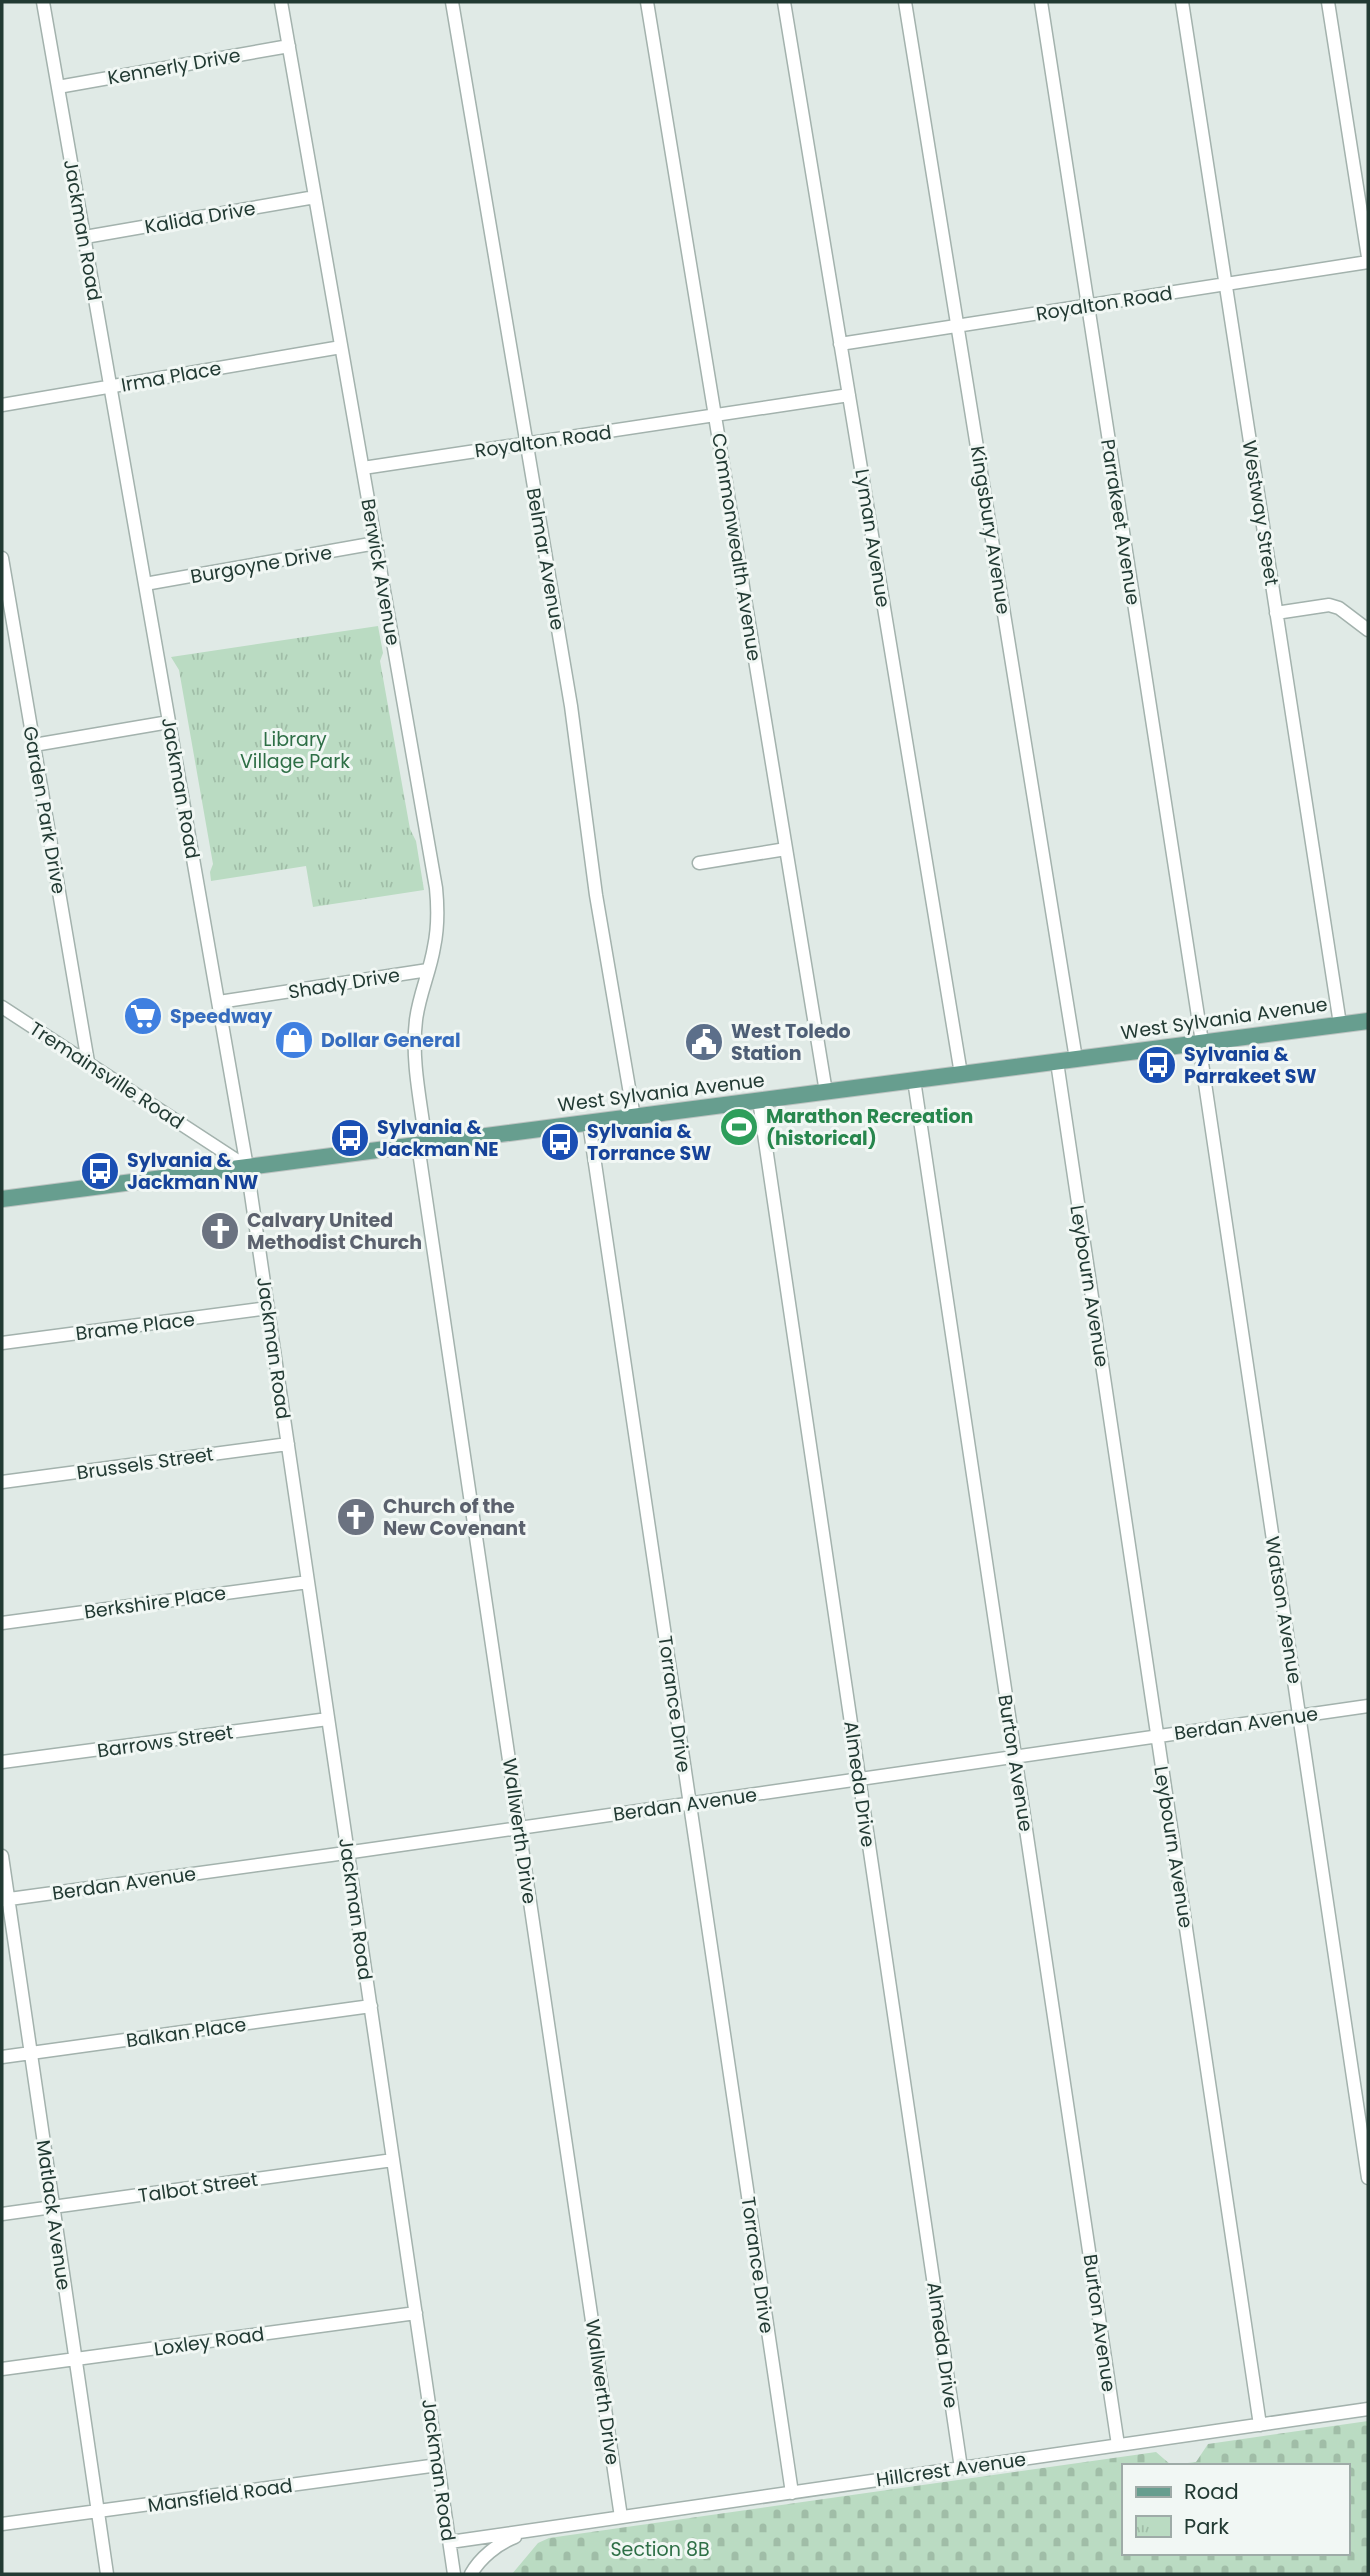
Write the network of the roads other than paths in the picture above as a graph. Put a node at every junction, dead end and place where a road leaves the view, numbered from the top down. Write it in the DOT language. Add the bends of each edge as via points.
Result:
graph roads {
  1 [pos="43,2"];
  2 [pos="281,2"];
  3 [pos="452,2"];
  4 [pos="647,2"];
  5 [pos="784,2"];
  6 [pos="905,2"];
  7 [pos="1041,2"];
  8 [pos="1182,2"];
  9 [pos="1328,2"];
  10 [pos="289,46"];
  11 [pos="58,87"];
  12 [pos="315,197"];
  13 [pos="85,237"];
  14 [pos="1368,257"];
  15 [pos="1368,262"];
  16 [pos="1226,284"];
  17 [pos="1088,306"];
  18 [pos="958,326"];
  19 [pos="840,344"];
  20 [pos="341,346"];
  21 [pos="111,387"];
  22 [pos="849,395"];
  23 [pos="2,405"];
  24 [pos="716,415"];
  25 [pos="526,443"];
  26 [pos="363,468"];
  27 [pos="376,543"];
  28 [pos="2,558"];
  29 [pos="145,584"];
  30 [pos="1276,613"];
  31 [pos="1368,630"];
  32 [pos="169,722"];
  33 [pos="34,745"];
  34 [pos="786,849"];
  35 [pos="699,863"];
  36 [pos="428,970"];
  37 [pos="219,1002"];
  38 [pos="2,1007"];
  39 [pos="1340,1024"];
  40 [pos="1368,1024"];
  41 [pos="1200,1042"];
  42 [pos="1076,1059"];
  43 [pos="88,1062"];
  44 [pos="1056,1062"];
  45 [pos="961,1074"];
  46 [pos="914,1080"];
  47 [pos="826,1092"];
  48 [pos="759,1100"];
  49 [pos="634,1117"];
  50 [pos="589,1123"];
  51 [pos="422,1144"];
  52 [pos="247,1167"];
  53 [pos="2,1199"];
  54 [pos="268,1308"];
  55 [pos="2,1343"];
  56 [pos="288,1444"];
  57 [pos="2,1482"];
  58 [pos="308,1582"];
  59 [pos="2,1623"];
  60 [pos="1368,1706"];
  61 [pos="1300,1716"];
  62 [pos="328,1719"];
  63 [pos="1157,1736"];
  64 [pos="1015,1757"];
  65 [pos="2,1762"];
  66 [pos="859,1779"];
  67 [pos="690,1804"];
  68 [pos="519,1828"];
  69 [pos="348,1853"];
  70 [pos="2,1856"];
  71 [pos="5,1900"];
  72 [pos="371,2006"];
  73 [pos="30,2053"];
  74 [pos="2,2057"];
  75 [pos="393,2160"];
  76 [pos="1368,2178"];
  77 [pos="53,2207"];
  78 [pos="2,2214"];
  79 [pos="416,2312"];
  80 [pos="75,2359"];
  81 [pos="2,2369"];
  82 [pos="1368,2409"];
  83 [pos="1260,2425"];
  84 [pos="1118,2445"];
  85 [pos="438,2465"];
  86 [pos="961,2468"];
  87 [pos="792,2493"];
  88 [pos="97,2512"];
  89 [pos="621,2517"];
  90 [pos="2,2525"];
  91 [pos="534,2530"];
  92 [pos="450,2542"];
  93 [pos="107,2574"];
  94 [pos="454,2574"];
  95 [pos="471,2574"];
  1 -- 11 [label="street, Jackman Road"];
  2 -- 10 [label="street, Berwick Avenue"];
  3 -- 25 [label="street, Belmar Avenue"];
  4 -- 24 [label="street, Commonwealth Avenue"];
  5 -- 19 [label="street, Lyman Avenue"];
  6 -- 18 [label="street, Kingsbury Avenue"];
  7 -- 17 [label="street, Parrakeet Avenue"];
  8 -- 16 [label="street, Westway Street"];
  9 -- 14 [label="street"];
  10 -- 11 [label="street, Kennerly Drive"];
  10 -- 12 [label="street, Berwick Avenue"];
  11 -- 13 [label="street, Jackman Road"];
  12 -- 13 [label="street, Kalida Drive"];
  12 -- 20 [label="street, Berwick Avenue"];
  13 -- 21 [label="street, Jackman Road"];
  15 -- 16 [label="street, Royalton Road"];
  16 -- 17 [label="street, Royalton Road"];
  16 -- 30 [label="street, Westway Street"];
  17 -- 18 [label="street, Royalton Road"];
  17 -- 41 [label="street, Parrakeet Avenue"];
  18 -- 19 [label="street, Royalton Road"];
  18 -- 42 [label="street, Kingsbury Avenue"];
  19 -- 22 [label="street, Lyman Avenue"];
  20 -- 21 [label="street, Irma Place"];
  20 -- 26 [label="street, Berwick Avenue"];
  21 -- 23 [label="street, Irma Place"];
  21 -- 29 [label="street, Jackman Road"];
  22 -- 24 [label="street, Royalton Road"];
  22 -- 45 [label="street, Lyman Avenue"];
  24 -- 25 [label="street, Royalton Road"];
  24 -- 34 [label="street, Commonwealth Avenue"];
  25 -- 26 [label="street, Royalton Road"];
  25 -- 49 [label="street, Belmar Avenue"];
  26 -- 27 [label="street, Berwick Avenue"];
  27 -- 29 [label="street, Burgoyne Drive"];
  27 -- 36 [label="street, Berwick Avenue" via="436,888 437,928"];
  28 -- 33 [label="street, Garden Park Drive"];
  29 -- 32 [label="street, Jackman Road"];
  30 -- 31 [label="street" via="1329,605"];
  30 -- 39 [label="street, Westway Street"];
  32 -- 33 [label="street"];
  32 -- 37 [label="street, Jackman Road"];
  33 -- 43 [label="street, Garden Park Drive"];
  34 -- 35 [label="street"];
  34 -- 47 [label="street, Commonwealth Avenue"];
  36 -- 37 [label="street, Shady Drive"];
  36 -- 51 [label="street, Berwick Avenue" via="415,1040"];
  37 -- 52 [label="street, Jackman Road"];
  38 -- 43 [label="street, Tremainsville Road"];
  39 -- 40 [label="main road, West Sylvania Avenue"];
  39 -- 41 [label="main road, West Sylvania Avenue"];
  41 -- 42 [label="main road, West Sylvania Avenue"];
  41 -- 61 [label="street, Watson Avenue"];
  42 -- 44 [label="main road, West Sylvania Avenue"];
  43 -- 52 [label="street, Tremainsville Road"];
  44 -- 45 [label="main road, West Sylvania Avenue"];
  44 -- 63 [label="street, Leybourn Avenue"];
  45 -- 46 [label="main road, West Sylvania Avenue"];
  46 -- 47 [label="main road, West Sylvania Avenue"];
  46 -- 64 [label="street, Burton Avenue"];
  47 -- 48 [label="main road, West Sylvania Avenue"];
  48 -- 49 [label="main road, West Sylvania Avenue"];
  48 -- 66 [label="street, Almeda Drive"];
  49 -- 50 [label="main road, West Sylvania Avenue"];
  50 -- 51 [label="main road, West Sylvania Avenue"];
  50 -- 67 [label="street, Torrance Drive"];
  51 -- 52 [label="main road, West Sylvania Avenue"];
  51 -- 68 [label="street, Wallwerth Drive"];
  52 -- 53 [label="main road, West Sylvania Avenue"];
  52 -- 54 [label="street, Jackman Road"];
  54 -- 55 [label="street, Brame Place"];
  54 -- 56 [label="street, Jackman Road"];
  56 -- 57 [label="street, Brussels Street"];
  56 -- 58 [label="street, Jackman Road"];
  58 -- 59 [label="street, Berkshire Place"];
  58 -- 62 [label="street, Jackman Road"];
  60 -- 61 [label="street, Berdan Avenue"];
  61 -- 63 [label="street, Berdan Avenue"];
  61 -- 76 [label="street, Watson Avenue"];
  62 -- 65 [label="street, Barrows Street"];
  62 -- 69 [label="street, Jackman Road"];
  63 -- 64 [label="street, Berdan Avenue"];
  63 -- 83 [label="street, Leybourn Avenue"];
  64 -- 66 [label="street, Berdan Avenue"];
  64 -- 84 [label="street, Burton Avenue"];
  66 -- 67 [label="street, Berdan Avenue"];
  66 -- 86 [label="street, Almeda Drive"];
  67 -- 68 [label="street, Berdan Avenue"];
  67 -- 87 [label="street, Torrance Drive"];
  68 -- 69 [label="street, Berdan Avenue"];
  68 -- 89 [label="street, Wallwerth Drive"];
  69 -- 71 [label="street, Berdan Avenue"];
  69 -- 72 [label="street, Jackman Road"];
  70 -- 71 [label="street, Matlack Avenue"];
  71 -- 73 [label="street, Matlack Avenue"];
  72 -- 73 [label="street, Balkan Place"];
  72 -- 75 [label="street, Jackman Road"];
  73 -- 74 [label="street, Balkan Place"];
  73 -- 77 [label="street, Matlack Avenue"];
  75 -- 77 [label="street, Talbot Street"];
  75 -- 79 [label="street, Jackman Road"];
  77 -- 78 [label="street, Talbot Street"];
  77 -- 80 [label="street, Matlack Avenue"];
  79 -- 80 [label="street, Loxley Road"];
  79 -- 85 [label="street, Jackman Road"];
  80 -- 81 [label="street, Loxley Road"];
  80 -- 88 [label="street, Matlack Avenue"];
  82 -- 83 [label="street, Hillcrest Avenue"];
  83 -- 84 [label="street, Hillcrest Avenue"];
  84 -- 86 [label="street, Hillcrest Avenue"];
  85 -- 88 [label="street, Mansfield Road"];
  85 -- 92 [label="street, Jackman Road"];
  86 -- 87 [label="street, Hillcrest Avenue"];
  87 -- 89 [label="street, Hillcrest Avenue"];
  88 -- 90 [label="street, Mansfield Road"];
  88 -- 93 [label="street, Matlack Avenue"];
  89 -- 91 [label="street, Hillcrest Avenue"];
  91 -- 92 [label="street, Hillcrest Avenue"];
  91 -- 95 [label="street, Hillcrest Avenue" via="496,2547"];
  92 -- 94 [label="street, Jackman Road"];
}
